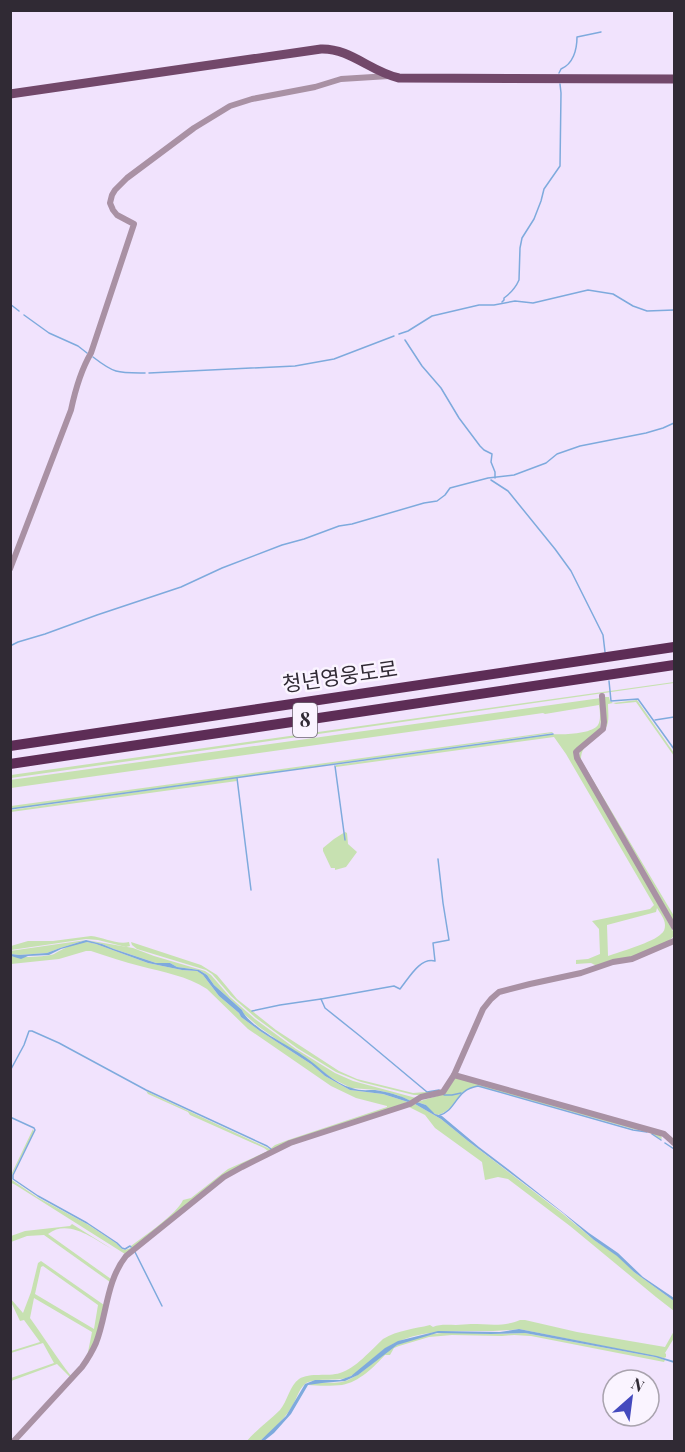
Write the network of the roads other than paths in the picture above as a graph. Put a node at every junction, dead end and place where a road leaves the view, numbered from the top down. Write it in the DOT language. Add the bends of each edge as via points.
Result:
graph roads {
  1 [pos="390,76"];
  2 [pos="675,79"];
  3 [pos="10,94"];
  4 [pos="10,569"];
  5 [pos="675,647"];
  6 [pos="675,665"];
  7 [pos="602,696"];
  8 [pos="10,746"];
  9 [pos="10,764"];
  10 [pos="675,927"];
  11 [pos="675,941"];
  12 [pos="454,1075"];
  13 [pos="675,1143"];
  14 [pos="14,1442"];
  1 -- 2 [label="main road"];
  1 -- 3 [label="main road" via="330,48"];
  1 -- 4 [label="street" via="341,79 230,106 194,128 115,190 110,203 113,210 134,224 133,228 67,421"];
  5 -- 8 [label="highway, 청년영웅도로 / 8"];
  6 -- 9 [label="highway, 청년영웅도로 / 8"];
  7 -- 10 [label="street" via="603,729 576,755"];
  11 -- 12 [label="street" via="632,959 499,992 483,1009"];
  12 -- 13 [label="street" via="664,1134"];
  12 -- 14 [label="street" via="443,1092 290,1143 242,1167 126,1256 115,1274 89,1358"];
}
